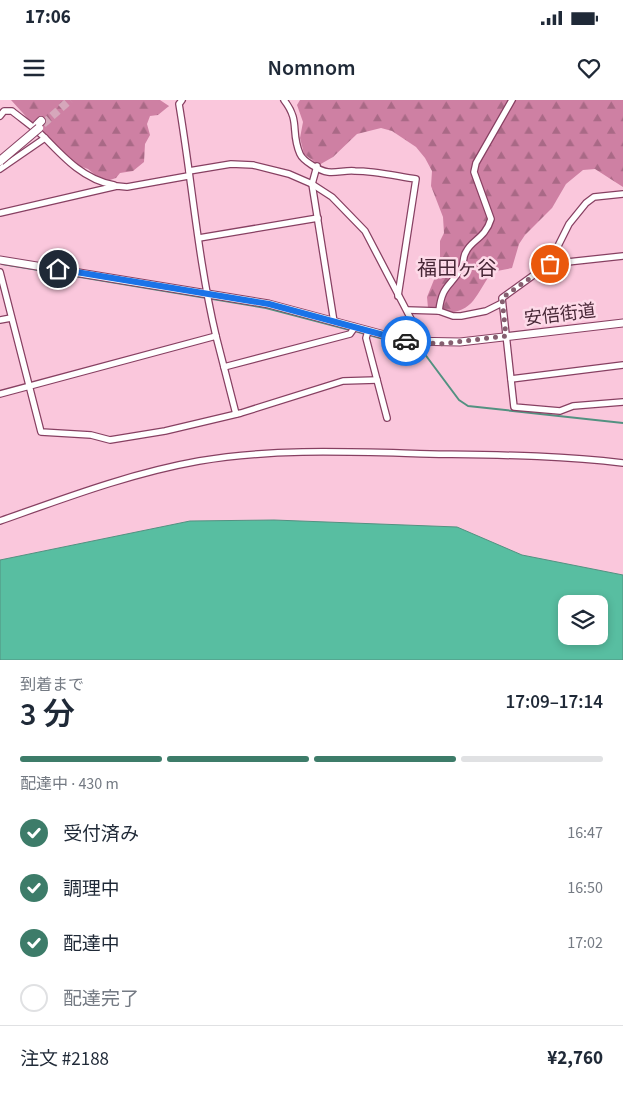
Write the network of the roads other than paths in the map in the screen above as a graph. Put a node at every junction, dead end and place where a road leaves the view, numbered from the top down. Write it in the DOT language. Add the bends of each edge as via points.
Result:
graph roads {
  1 [pos="182,100"];
  2 [pos="284,100"];
  3 [pos="512,100"];
  4 [pos="0,116"];
  5 [pos="44,138"];
  6 [pos="0,157"];
  7 [pos="0,161"];
  8 [pos="317,166"];
  9 [pos="0,169"];
  10 [pos="188,174"];
  11 [pos="312,184"];
  12 [pos="117,186"];
  13 [pos="623,194"];
  14 [pos="0,212"];
  15 [pos="318,218"];
  16 [pos="199,238"];
  17 [pos="623,256"];
  18 [pos="0,260"];
  19 [pos="550,264"];
  20 [pos="0,272"];
  21 [pos="208,293"];
  22 [pos="398,296"];
  23 [pos="502,303"];
  24 [pos="407,310"];
  25 [pos="438,311"];
  26 [pos="11,318"];
  27 [pos="0,320"];
  28 [pos="334,322"];
  29 [pos="623,323"];
  30 [pos="355,327"];
  31 [pos="368,331"];
  32 [pos="216,336"];
  33 [pos="506,336"];
  34 [pos="423,342"];
  35 [pos="623,365"];
  36 [pos="224,367"];
  37 [pos="511,379"];
  38 [pos="377,380"];
  39 [pos="29,384"];
  40 [pos="0,394"];
  41 [pos="623,402"];
  42 [pos="236,414"];
  43 [pos="387,418"];
  44 [pos="623,464"];
  45 [pos="0,521"];
  1 -- 10 [label="street" via="179,104"];
  2 -- 8 [label="street" via="296,122 294,141 301,157"];
  3 -- 25 [label="street" via="474,172 492,219 482,237 466,251 462,266 441,294"];
  4 -- 5 [label="street" via="4,111 12,111"];
  5 -- 9 [label="street"];
  5 -- 12 [label="street" via="76,168 99,182"];
  6 -- 7 [label="highway, bridge" via="40,124"];
  8 -- 11 [label="street"];
  8 -- 22 [label="street" via="326,172 355,171 416,179"];
  10 -- 11 [label="street" via="231,164 253,165"];
  10 -- 12 [label="street" via="127,188"];
  10 -- 16 [label="street"];
  11 -- 15 [label="street"];
  11 -- 22 [label="street" via="342,206 365,231"];
  12 -- 14 [label="street"];
  13 -- 19 [label="street" via="594,197 586,203 569,224"];
  15 -- 16 [label="street"];
  15 -- 28 [label="street"];
  16 -- 21 [label="street"];
  17 -- 19 [label="street"];
  18 -- 21 [label="main road, 安倍街道"];
  19 -- 23 [label="street" via="502,298"];
  20 -- 26 [label="street"];
  21 -- 28 [label="main road, 安倍街道" via="269,304"];
  21 -- 32 [label="street"];
  22 -- 24 [label="street"];
  23 -- 25 [label="street" via="486,311 461,316"];
  23 -- 33 [label="street"];
  24 -- 25 [label="street"];
  24 -- 34 [label="street"];
  26 -- 27 [label="street"];
  26 -- 39 [label="street"];
  28 -- 30 [label="main road, 安倍街道"];
  29 -- 33 [label="main road, 安倍街道"];
  30 -- 31 [label="main road, 安倍街道"];
  30 -- 36 [label="street" via="350,334"];
  31 -- 34 [label="main road, 安倍街道"];
  31 -- 38 [label="street" via="366,338"];
  32 -- 36 [label="street"];
  32 -- 39 [label="street"];
  33 -- 34 [label="main road, 安倍街道" via="460,342"];
  33 -- 37 [label="street"];
  35 -- 37 [label="street"];
  36 -- 42 [label="street"];
  37 -- 41 [label="street" via="514,407 560,411 573,406"];
  38 -- 42 [label="street" via="343,381"];
  38 -- 43 [label="street"];
  39 -- 40 [label="street"];
  39 -- 42 [label="street" via="41,432 91,435 110,440"];
  44 -- 45 [label="street" via="494,455 316,451 252,454 199,461 131,476"];
}
